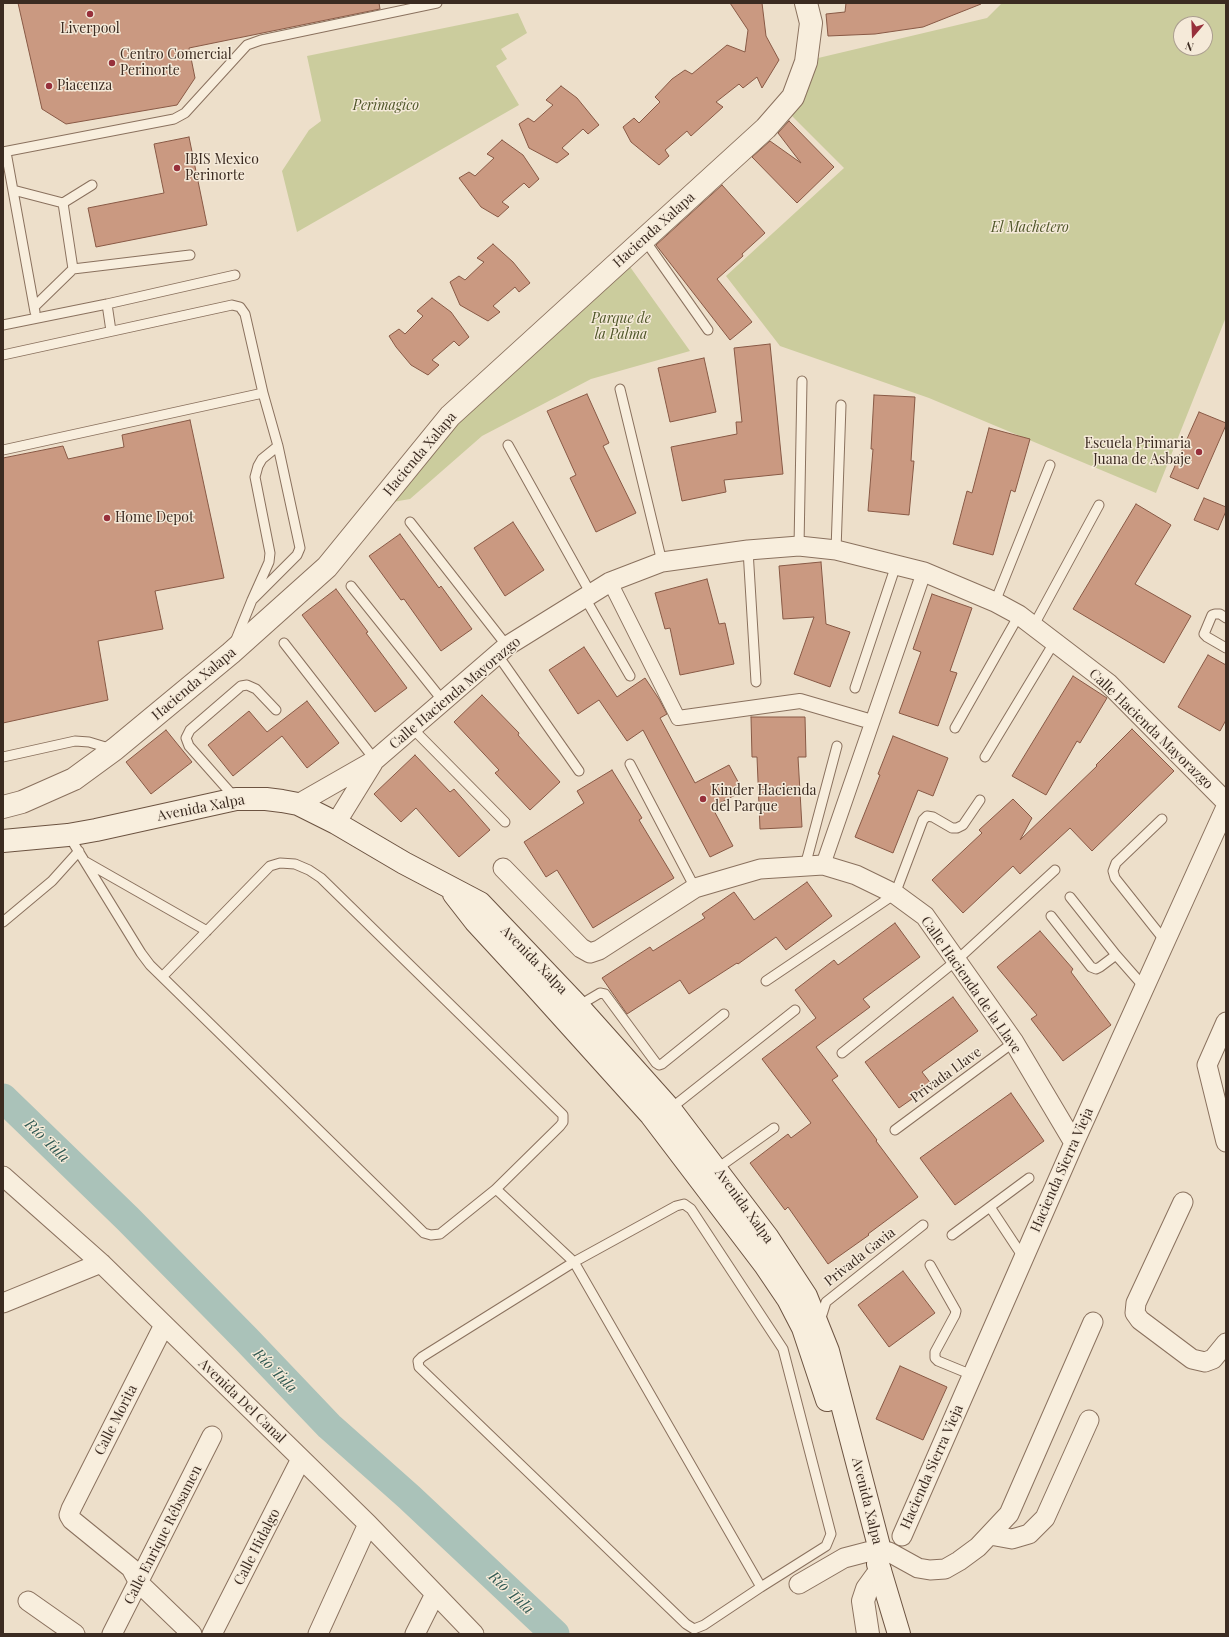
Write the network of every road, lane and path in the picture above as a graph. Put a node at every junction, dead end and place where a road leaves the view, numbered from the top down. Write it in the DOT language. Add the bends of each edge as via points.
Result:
graph roads {
  1 [pos="437,3"];
  2 [pos="806,3"];
  3 [pos="5,152"];
  4 [pos="92,185"];
  5 [pos="13,190"];
  6 [pos="63,203"];
  7 [pos="644,239"];
  8 [pos="190,255"];
  9 [pos="73,269"];
  10 [pos="235,275"];
  11 [pos="107,304"];
  12 [pos="34,307"];
  13 [pos="36,318"];
  14 [pos="4,322"];
  15 [pos="708,330"];
  16 [pos="111,331"];
  17 [pos="3,355"];
  18 [pos="802,381"];
  19 [pos="620,389"];
  20 [pos="263,393"];
  21 [pos="841,405"];
  22 [pos="508,445"];
  23 [pos="278,446"];
  24 [pos="3,450"];
  25 [pos="1050,465"];
  26 [pos="1099,504"];
  27 [pos="410,522"];
  28 [pos="799,546"];
  29 [pos="748,550"];
  30 [pos="836,550"];
  31 [pos="662,562"];
  32 [pos="896,565"];
  33 [pos="924,572"];
  34 [pos="610,582"];
  35 [pos="351,586"];
  36 [pos="588,596"];
  37 [pos="252,600"];
  38 [pos="996,602"];
  39 [pos="1226,618"];
  40 [pos="1026,620"];
  41 [pos="1055,641"];
  42 [pos="284,643"];
  43 [pos="1226,648"];
  44 [pos="502,650"];
  45 [pos="231,652"];
  46 [pos="630,676"];
  47 [pos="756,682"];
  48 [pos="855,688"];
  49 [pos="443,701"];
  50 [pos="276,710"];
  51 [pos="872,722"];
  52 [pos="412,728"];
  53 [pos="955,728"];
  54 [pos="837,746"];
  55 [pos="115,749"];
  56 [pos="3,757"];
  57 [pos="985,758"];
  58 [pos="375,760"];
  59 [pos="630,764"];
  60 [pos="579,771"];
  61 [pos="236,799"];
  62 [pos="980,800"];
  63 [pos="1226,802"];
  64 [pos="298,804"];
  65 [pos="3,807"];
  66 [pos="1226,807"];
  67 [pos="1162,819"];
  68 [pos="505,822"];
  69 [pos="336,823"];
  70 [pos="3,841"];
  71 [pos="73,843"];
  72 [pos="86,862"];
  73 [pos="814,866"];
  74 [pos="503,868"];
  75 [pos="1055,870"];
  76 [pos="695,888"];
  77 [pos="895,894"];
  78 [pos="1070,897"];
  79 [pos="1051,916"];
  80 [pos="3,922"];
  81 [pos="207,931"];
  82 [pos="1166,941"];
  83 [pos="1116,956"];
  84 [pos="957,960"];
  85 [pos="163,976"];
  86 [pos="766,981"];
  87 [pos="1145,988"];
  88 [pos="795,1010"];
  89 [pos="571,1012"];
  90 [pos="724,1014"];
  91 [pos="1226,1022"];
  92 [pos="1014,1042"];
  93 [pos="842,1053"];
  94 [pos="663,1115"];
  95 [pos="774,1128"];
  96 [pos="894,1130"];
  97 [pos="1226,1142"];
  98 [pos="1074,1143"];
  99 [pos="709,1174"];
  100 [pos="3,1176"];
  101 [pos="1029,1178"];
  102 [pos="496,1188"];
  103 [pos="1183,1202"];
  104 [pos="990,1207"];
  105 [pos="923,1225"];
  106 [pos="952,1235"];
  107 [pos="1024,1257"];
  108 [pos="574,1262"];
  109 [pos="101,1263"];
  110 [pos="930,1265"];
  111 [pos="3,1303"];
  112 [pos="1093,1322"];
  113 [pos="164,1325"];
  114 [pos="811,1326"];
  115 [pos="1226,1343"];
  116 [pos="972,1375"];
  117 [pos="1089,1420"];
  118 [pos="212,1436"];
  119 [pos="301,1459"];
  120 [pos="368,1524"];
  121 [pos="990,1535"];
  122 [pos="902,1536"];
  123 [pos="876,1559"];
  124 [pos="139,1583"];
  125 [pos="799,1584"];
  126 [pos="761,1587"];
  127 [pos="434,1594"];
  128 [pos="28,1601"];
  129 [pos="75,1634"];
  130 [pos="112,1634"];
  131 [pos="192,1634"];
  132 [pos="212,1634"];
  133 [pos="318,1634"];
  134 [pos="415,1634"];
  135 [pos="474,1634"];
  136 [pos="868,1634"];
  137 [pos="899,1634"];
  1 -- 3 [label="lane" via="247,45 185,113 174,119"];
  2 -- 7 [label="main road, Hacienda Xalapa" via="810,23 806,62 793,97 766,128"];
  3 -- 5 [label="lane"];
  4 -- 6 [label="lane"];
  5 -- 6 [label="lane"];
  5 -- 12 [label="lane"];
  6 -- 9 [label="lane"];
  7 -- 15 [label="lane"];
  7 -- 45 [label="main road, Hacienda Xalapa" via="450,416 327,567"];
  8 -- 9 [label="lane"];
  9 -- 12 [label="lane"];
  10 -- 11 [label="lane"];
  11 -- 13 [label="lane"];
  11 -- 16 [label="lane"];
  12 -- 13 [label="lane"];
  13 -- 14 [label="lane"];
  16 -- 17 [label="lane"];
  16 -- 20 [label="lane" via="232,306 240,307 245,314"];
  18 -- 28 [label="lane"];
  19 -- 31 [label="lane"];
  20 -- 23 [label="lane"];
  20 -- 24 [label="lane"];
  21 -- 30 [label="lane"];
  22 -- 36 [label="lane"];
  23 -- 37 [label="lane" via="262,459 255,477 270,553 269,562"];
  23 -- 37 [label="lane" via="300,548 297,555"];
  25 -- 38 [label="lane"];
  26 -- 40 [label="lane"];
  27 -- 44 [label="lane"];
  28 -- 29 [label="street, Calle Hacienda Mayorazgo"];
  28 -- 30 [label="street, Calle Hacienda Mayorazgo"];
  29 -- 31 [label="street, Calle Hacienda Mayorazgo"];
  29 -- 47 [label="lane"];
  30 -- 32 [label="street, Calle Hacienda Mayorazgo"];
  31 -- 34 [label="street, Calle Hacienda Mayorazgo"];
  32 -- 33 [label="street, Calle Hacienda Mayorazgo"];
  32 -- 48 [label="lane"];
  33 -- 38 [label="street, Calle Hacienda Mayorazgo"];
  33 -- 51 [label="street"];
  34 -- 36 [label="street, Calle Hacienda Mayorazgo"];
  34 -- 51 [label="street" via="678,718 800,701"];
  35 -- 49 [label="lane"];
  36 -- 44 [label="street, Calle Hacienda Mayorazgo"];
  36 -- 46 [label="lane"];
  37 -- 45 [label="lane"];
  38 -- 40 [label="street, Calle Hacienda Mayorazgo"];
  39 -- 43 [label="lane" via="1220,614 1212,615 1204,634"];
  40 -- 41 [label="street, Calle Hacienda Mayorazgo"];
  40 -- 53 [label="lane"];
  41 -- 57 [label="lane"];
  41 -- 63 [label="street, Calle Hacienda Mayorazgo" via="1108,683"];
  42 -- 58 [label="lane"];
  44 -- 49 [label="street, Calle Hacienda Mayorazgo"];
  44 -- 60 [label="lane"];
  45 -- 55 [label="main road, Hacienda Xalapa"];
  49 -- 52 [label="street, Calle Hacienda Mayorazgo"];
  50 -- 61 [label="lane" via="256,689 247,685 241,686 190,730 186,738 189,746"];
  51 -- 73 [label="street"];
  52 -- 58 [label="street, Calle Hacienda Mayorazgo"];
  52 -- 68 [label="lane"];
  54 -- 73 [label="lane"];
  55 -- 56 [label="lane" via="74,740"];
  55 -- 65 [label="main road, Hacienda Xalapa" via="74,779 22,802"];
  58 -- 64 [label="street, Calle Hacienda Mayorazgo"];
  58 -- 69 [label="street, Calle Hacienda Mayorazgo"];
  59 -- 76 [label="lane"];
  61 -- 64 [label="main road, Avenida Xalpa" via="266,798"];
  61 -- 71 [label="main road, Avenida Xalpa"];
  62 -- 77 [label="lane" via="963,825 957,828 952,828 933,817 927,816 923,820"];
  64 -- 69 [label="main road, Avenida Xalpa"];
  66 -- 82 [label="street, Hacienda Sierra Vieja"];
  67 -- 82 [label="lane" via="1116,863 1113,871 1115,878"];
  69 -- 89 [label="main road, Avenida Xalpa" via="480,903"];
  70 -- 71 [label="main road, Avenida Xalpa"];
  71 -- 72 [label="lane"];
  71 -- 80 [label="lane" via="52,880"];
  72 -- 81 [label="lane"];
  72 -- 85 [label="lane" via="141,954"];
  73 -- 76 [label="street, Calle Hacienda de la Llave" via="760,869"];
  73 -- 77 [label="street, Calle Hacienda de la Llave" via="856,875"];
  74 -- 76 [label="street, Calle Hacienda de la Llave" via="580,948 590,953 599,950"];
  75 -- 84 [label="lane"];
  77 -- 84 [label="street, Calle Hacienda de la Llave" via="925,916"];
  77 -- 86 [label="lane"];
  78 -- 83 [label="lane"];
  79 -- 83 [label="lane" via="1091,968 1100,968"];
  81 -- 85 [label="lane"];
  81 -- 102 [label="lane" via="270,866 280,863 295,864 321,878 563,1115 560,1126"];
  82 -- 87 [label="street, Hacienda Sierra Vieja"];
  83 -- 87 [label="lane"];
  84 -- 92 [label="street, Calle Hacienda de la Llave"];
  84 -- 93 [label="lane"];
  85 -- 102 [label="lane" via="424,1233 440,1234"];
  87 -- 98 [label="street, Hacienda Sierra Vieja"];
  88 -- 94 [label="lane"];
  89 -- 90 [label="lane" via="600,993 605,994 659,1065"];
  89 -- 94 [label="main road, Avenida Xalpa"];
  91 -- 97 [label="street" via="1207,1065"];
  92 -- 96 [label="lane, Privada Llave"];
  92 -- 98 [label="street, Calle Hacienda de la Llave"];
  94 -- 99 [label="main road, Avenida Xalpa"];
  95 -- 99 [label="lane"];
  98 -- 107 [label="street, Hacienda Sierra Vieja"];
  99 -- 114 [label="main road, Avenida Xalpa" via="768,1238 802,1289"];
  100 -- 109 [label="street, Avenida Del Canal"];
  101 -- 104 [label="lane"];
  102 -- 108 [label="lane"];
  103 -- 115 [label="street" via="1136,1304 1135,1313 1140,1320 1192,1359 1205,1362 1213,1359"];
  104 -- 106 [label="lane"];
  104 -- 107 [label="lane"];
  105 -- 114 [label="lane, Privada Gavia" via="826,1302"];
  107 -- 116 [label="street, Hacienda Sierra Vieja"];
  108 -- 126 [label="lane"];
  108 -- 126 [label="lane" via="684,1204 691,1209 783,1349 831,1534 826,1546"];
  108 -- 126 [label="lane" via="422,1357 418,1361 419,1367 686,1624 694,1629 704,1625"];
  109 -- 111 [label="street"];
  109 -- 113 [label="street, Avenida Del Canal"];
  110 -- 116 [label="lane" via="956,1311 935,1352 935,1358 938,1362"];
  112 -- 121 [label="street" via="1008,1514"];
  113 -- 119 [label="street, Avenida Del Canal"];
  113 -- 124 [label="street, Calle Morita" via="69,1515 131,1568"];
  114 -- 123 [label="main road, Avenida Xalpa" via="828,1351"];
  116 -- 122 [label="street, Hacienda Sierra Vieja"];
  117 -- 121 [label="street" via="1045,1518 1029,1534 1012,1538"];
  118 -- 124 [label="street, Calle Enrique Rébsamen"];
  119 -- 120 [label="street, Avenida Del Canal"];
  119 -- 132 [label="street, Calle Hidalgo"];
  120 -- 127 [label="street, Avenida Del Canal"];
  120 -- 133 [label="street"];
  121 -- 123 [label="street" via="978,1547 945,1569 918,1568 890,1552"];
  123 -- 125 [label="street" via="844,1558"];
  123 -- 136 [label="main road" via="863,1601"];
  123 -- 137 [label="main road, Avenida Xalpa"];
  124 -- 130 [label="street, Calle Enrique Rébsamen"];
  124 -- 131 [label="street"];
  127 -- 134 [label="street"];
  127 -- 135 [label="street, Avenida Del Canal"];
  128 -- 129 [label="street"];
}
